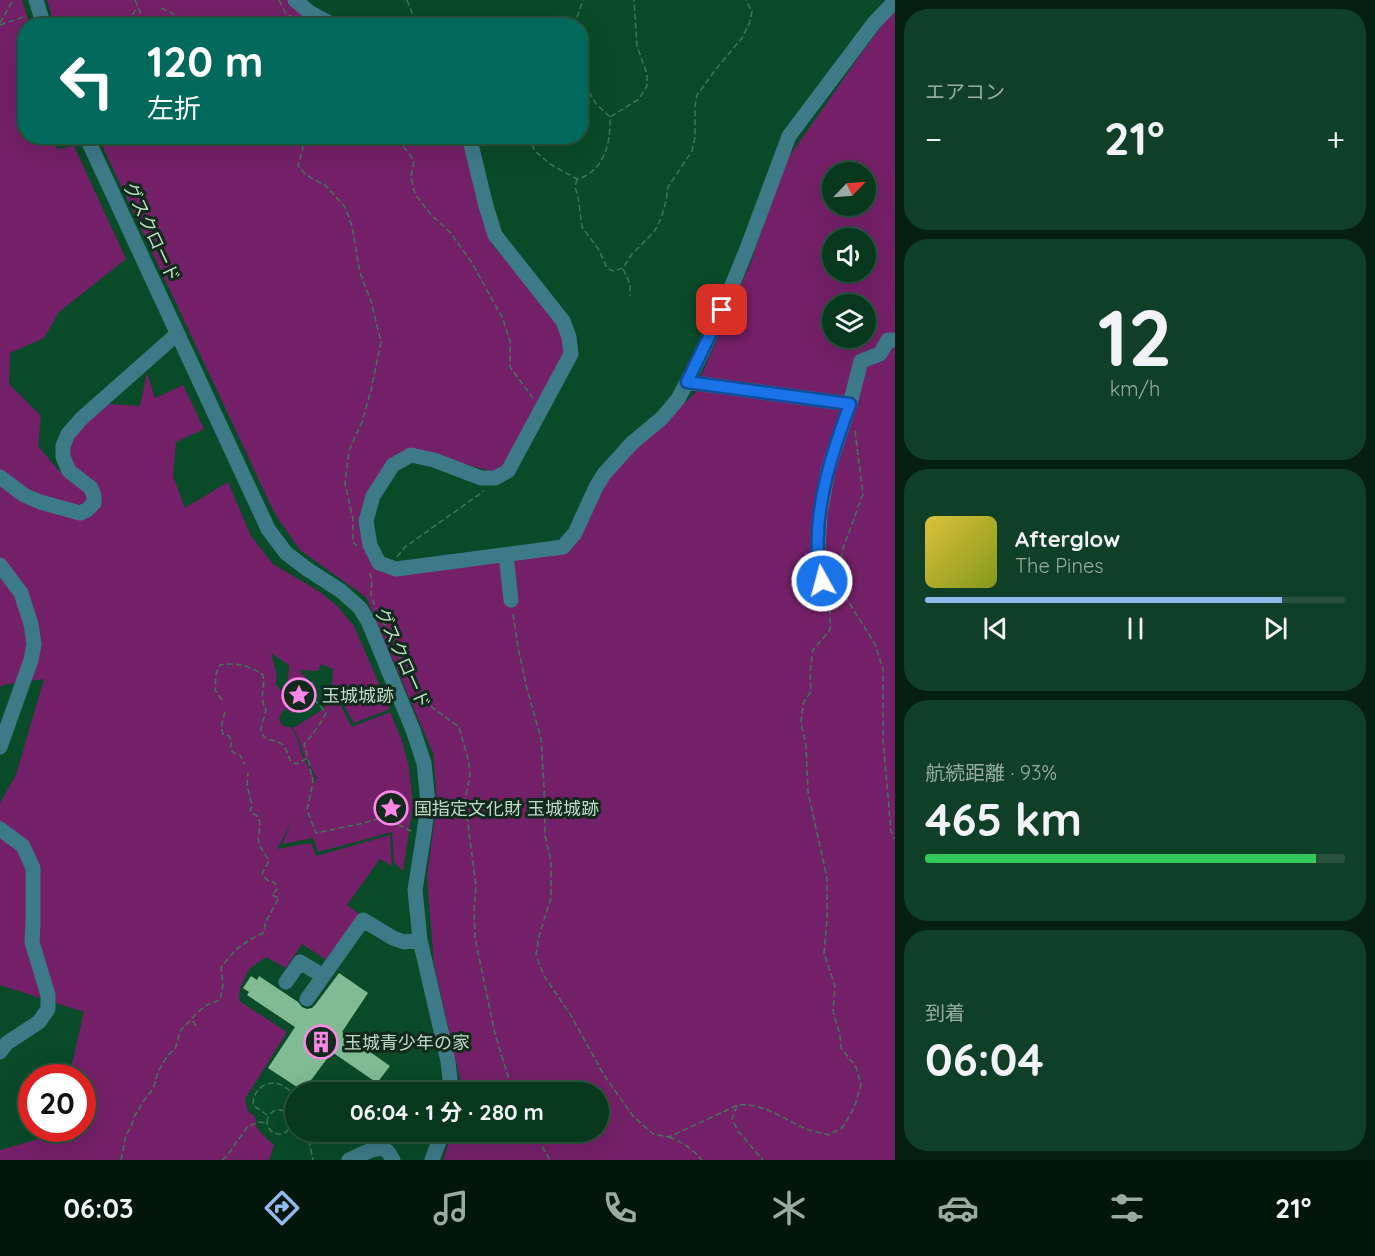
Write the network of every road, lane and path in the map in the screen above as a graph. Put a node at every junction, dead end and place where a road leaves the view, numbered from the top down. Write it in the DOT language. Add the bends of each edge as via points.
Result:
graph roads {
  1 [pos="13,0"];
  2 [pos="36,0"];
  3 [pos="135,0"];
  4 [pos="296,0"];
  5 [pos="406,0"];
  6 [pos="584,0"];
  7 [pos="634,0"];
  8 [pos="746,0"];
  9 [pos="895,1"];
  10 [pos="137,6"];
  11 [pos="161,8"];
  12 [pos="30,15"];
  13 [pos="20,18"];
  14 [pos="42,18"];
  15 [pos="128,18"];
  16 [pos="142,18"];
  17 [pos="179,18"];
  18 [pos="320,18"];
  19 [pos="414,18"];
  20 [pos="577,18"];
  21 [pos="18,19"];
  22 [pos="0,24"];
  23 [pos="588,89"];
  24 [pos="610,117"];
  25 [pos="90,144"];
  26 [pos="302,144"];
  27 [pos="401,144"];
  28 [pos="471,144"];
  29 [pos="532,144"];
  30 [pos="577,179"];
  31 [pos="623,268"];
  32 [pos="630,296"];
  33 [pos="177,334"];
  34 [pos="895,340"];
  35 [pos="687,382"];
  36 [pos="848,408"];
  37 [pos="541,410"];
  38 [pos="0,477"];
  39 [pos="495,478"];
  40 [pos="361,551"];
  41 [pos="506,555"];
  42 [pos="382,563"];
  43 [pos="0,565"];
  44 [pos="822,581"];
  45 [pos="511,600"];
  46 [pos="312,682"];
  47 [pos="287,688"];
  48 [pos="222,699"];
  49 [pos="314,699"];
  50 [pos="225,712"];
  51 [pos="0,747"];
  52 [pos="308,758"];
  53 [pos="245,765"];
  54 [pos="248,773"];
  55 [pos="0,829"];
  56 [pos="424,833"];
  57 [pos="895,839"];
  58 [pos="420,940"];
  59 [pos="323,976"];
  60 [pos="286,982"];
  61 [pos="307,999"];
  62 [pos="192,1020"];
  63 [pos="198,1029"];
  64 [pos="0,1052"];
  65 [pos="450,1082"];
  66 [pos="510,1082"];
  67 [pos="285,1088"];
  68 [pos="738,1105"];
  69 [pos="268,1115"];
  70 [pos="266,1123"];
  71 [pos="666,1137"];
  72 [pos="309,1142"];
  73 [pos="439,1142"];
  74 [pos="539,1142"];
  75 [pos="121,1160"];
  76 [pos="222,1160"];
  77 [pos="313,1160"];
  78 [pos="349,1160"];
  79 [pos="393,1160"];
  80 [pos="432,1160"];
  81 [pos="550,1160"];
  82 [pos="702,1160"];
  83 [pos="763,1160"];
  1 -- 22 [label="path"];
  2 -- 14 [label="street"];
  3 -- 10 [label="path"];
  4 -- 18 [label="street"];
  5 -- 19 [label="path"];
  6 -- 20 [label="path"];
  7 -- 24 [label="path" via="637,46 647,86 639,99"];
  8 -- 31 [label="path" via="752,12 749,24 698,95 692,151 668,187 661,219"];
  9 -- 35 [label="street" via="789,136 722,310"];
  10 -- 15 [label="path"];
  10 -- 16 [label="path"];
  11 -- 17 [label="path"];
  12 -- 13 [label="path"];
  21 -- 22 [label="path"];
  23 -- 24 [label="path"];
  24 -- 30 [label="path" via="610,133 600,163 587,176"];
  25 -- 33 [label="street, グスクロード"];
  26 -- 40 [label="path" via="298,166 326,186 345,207 381,342 362,422 349,451 345,484 353,519 353,542"];
  27 -- 37 [label="path" via="414,161 411,177 415,194 472,263 503,319 510,341 510,367"];
  28 -- 37 [label="street" via="495,235 563,321 569,337 571,354"];
  29 -- 30 [label="path" via="550,164"];
  30 -- 31 [label="path" via="582,227 607,268"];
  31 -- 32 [label="path"];
  33 -- 38 [label="street" via="68,434 63,457 69,471 91,488 94,503 87,510 80,513 40,502"];
  33 -- 56 [label="street, グスクロード" via="268,529 286,553 341,591 368,621 424,763 428,803"];
  34 -- 36 [label="street" via="888,340 880,354 861,361"];
  35 -- 36 [label="street"];
  35 -- 41 [label="street" via="662,418 604,474 575,533 563,547"];
  36 -- 44 [label="street" via="828,470 820,514 818,551"];
  36 -- 57 [label="path" via="855,429 863,494 843,548 837,580 875,644 883,669 884,739 891,831"];
  37 -- 39 [label="street" via="508,471"];
  39 -- 42 [label="path" via="495,483"];
  39 -- 42 [label="street" via="481,478 411,455 393,465 373,496 366,521 370,545"];
  41 -- 42 [label="street" via="396,569"];
  41 -- 45 [label="street"];
  42 -- 66 [label="path" via="368,566 378,614 422,698 459,727 469,763 465,801 476,886 475,938 495,1034"];
  43 -- 51 [label="street" via="21,593 32,624 34,644"];
  44 -- 68 [label="path" via="830,609 830,630 813,650 811,691 803,704 801,723 808,792 827,878 824,953 835,986 833,1011 841,1048 856,1067 861,1085 843,1127 828,1135 763,1107"];
  45 -- 71 [label="path" via="520,657 541,738 545,836 551,861 551,898 536,955 544,976 633,1116 653,1134"];
  46 -- 49 [label="path"];
  47 -- 49 [label="path" via="288,700 294,700 301,708"];
  48 -- 52 [label="path" via="215,690 220,664 257,670 265,683 261,696 266,710 261,730 264,736 279,743 296,764"];
  49 -- 52 [label="path" via="326,713 304,744"];
  50 -- 53 [label="path" via="223,734 230,736 230,749 240,754"];
  52 -- 56 [label="path" via="313,782 307,810 316,832 383,817 413,832"];
  54 -- 62 [label="path" via="250,812 259,819 258,841 269,861 262,873 275,883 277,889 272,894 279,898 263,933 247,940 221,968 220,1000 207,1005"];
  55 -- 64 [label="street" via="23,846 33,868 32,942 48,994 48,1009 39,1022"];
  56 -- 58 [label="street, グスクロード" via="415,890"];
  58 -- 59 [label="street" via="404,942 363,920"];
  58 -- 65 [label="street, グスクロード"];
  59 -- 60 [label="street" via="300,962"];
  59 -- 61 [label="street"];
  62 -- 63 [label="path"];
  62 -- 75 [label="path" via="181,1030 175,1049 167,1056 153,1089 134,1117"];
  67 -- 69 [label="path" via="270,1083 258,1089 253,1105"];
  68 -- 71 [label="path"];
  68 -- 83 [label="path" via="732,1119"];
  69 -- 70 [label="path"];
  69 -- 70 [label="path" via="282,1110 289,1114 290,1126 277,1134"];
  70 -- 76 [label="path" via="247,1127"];
  71 -- 82 [label="path"];
  72 -- 77 [label="path"];
  73 -- 80 [label="street"];
  74 -- 81 [label="path"];
  78 -- 79 [label="street" via="380,1148"];
}
